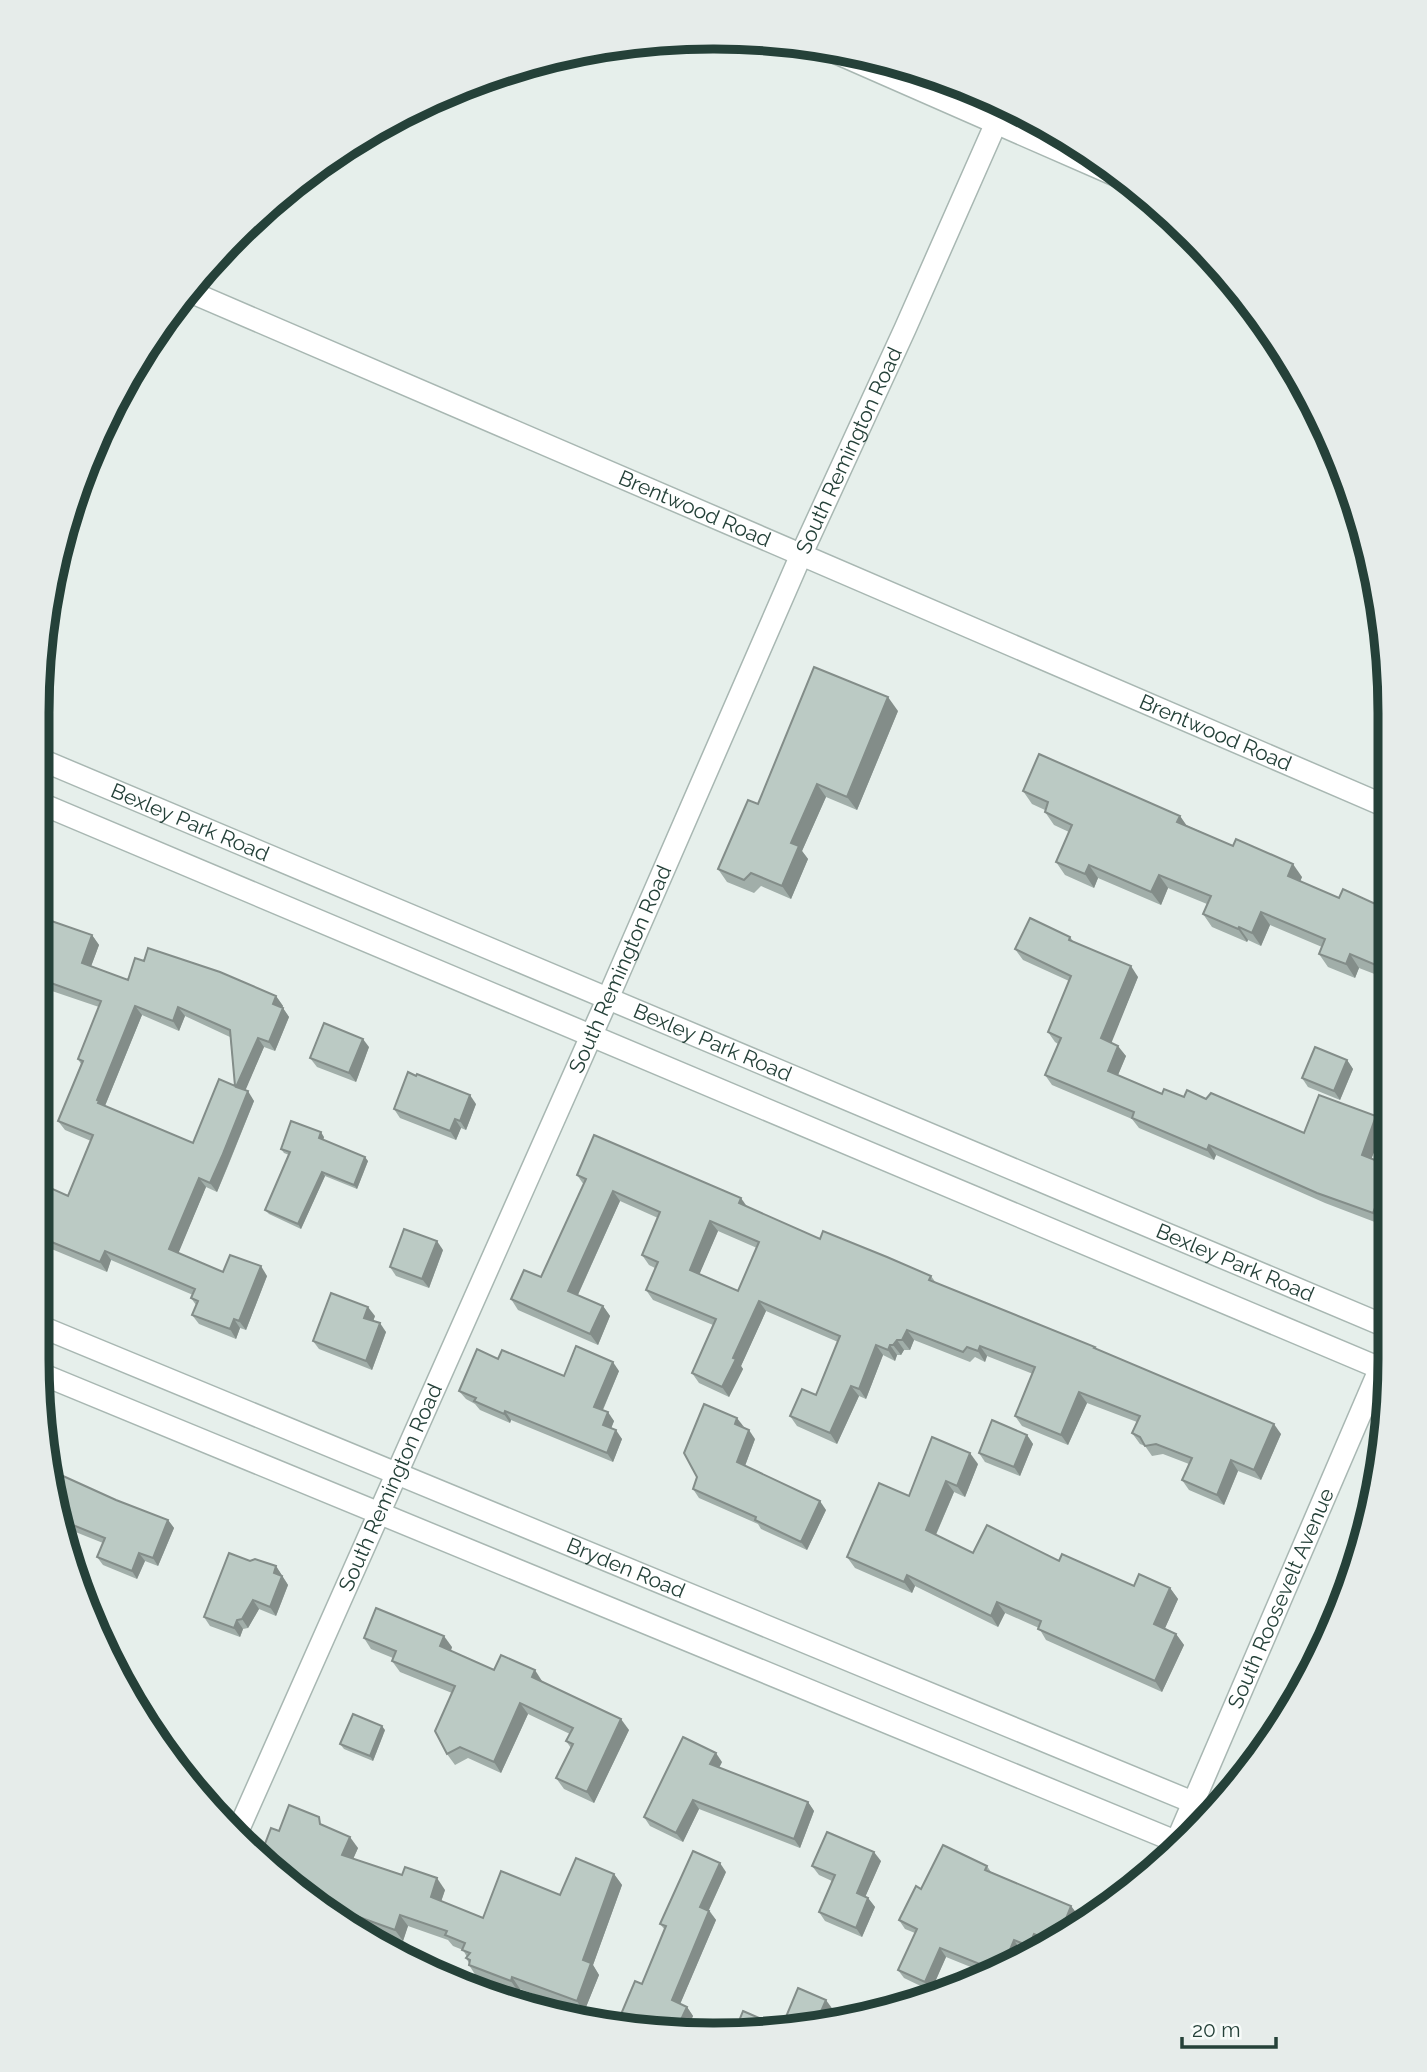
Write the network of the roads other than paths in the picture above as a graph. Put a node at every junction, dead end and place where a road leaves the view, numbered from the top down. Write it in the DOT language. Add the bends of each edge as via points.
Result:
graph roads {
  1 [pos="900,76"];
  2 [pos="991,111"];
  3 [pos="1000,114"];
  4 [pos="198,295"];
  5 [pos="801,555"];
  6 [pos="49,763"];
  7 [pos="1378,803"];
  8 [pos="49,807"];
  9 [pos="608,998"];
  10 [pos="591,1036"];
  11 [pos="1378,1323"];
  12 [pos="49,1330"];
  13 [pos="1378,1367"];
  14 [pos="49,1377"];
  15 [pos="1377,1387"];
  16 [pos="397,1474"];
  17 [pos="379,1513"];
  18 [pos="1193,1802"];
  19 [pos="1204,1807"];
  20 [pos="241,1825"];
  21 [pos="1184,1827"];
  22 [pos="1168,1842"];
  1 -- 2 [label="street"];
  3 -- 5 [label="street, South Remington Road"];
  4 -- 5 [label="street, Brentwood Road"];
  5 -- 7 [label="street, Brentwood Road"];
  5 -- 9 [label="street, South Remington Road"];
  6 -- 9 [label="street, Bexley Park Road"];
  8 -- 10 [label="street, Bexley Park Road"];
  9 -- 10 [label="street, South Remington Road"];
  9 -- 11 [label="street, Bexley Park Road"];
  10 -- 13 [label="street, Bexley Park Road"];
  10 -- 16 [label="street, South Remington Road"];
  12 -- 16 [label="street, Bryden Road"];
  14 -- 17 [label="street, Bryden Road"];
  15 -- 18 [label="street, South Roosevelt Avenue"];
  16 -- 17 [label="street, South Remington Road"];
  16 -- 18 [label="street, Bryden Road"];
  17 -- 20 [label="street, South Remington Road"];
  17 -- 22 [label="street, Bryden Road"];
  18 -- 19 [label="street, Bryden Road"];
  18 -- 21 [label="street, South Roosevelt Avenue"];
}
